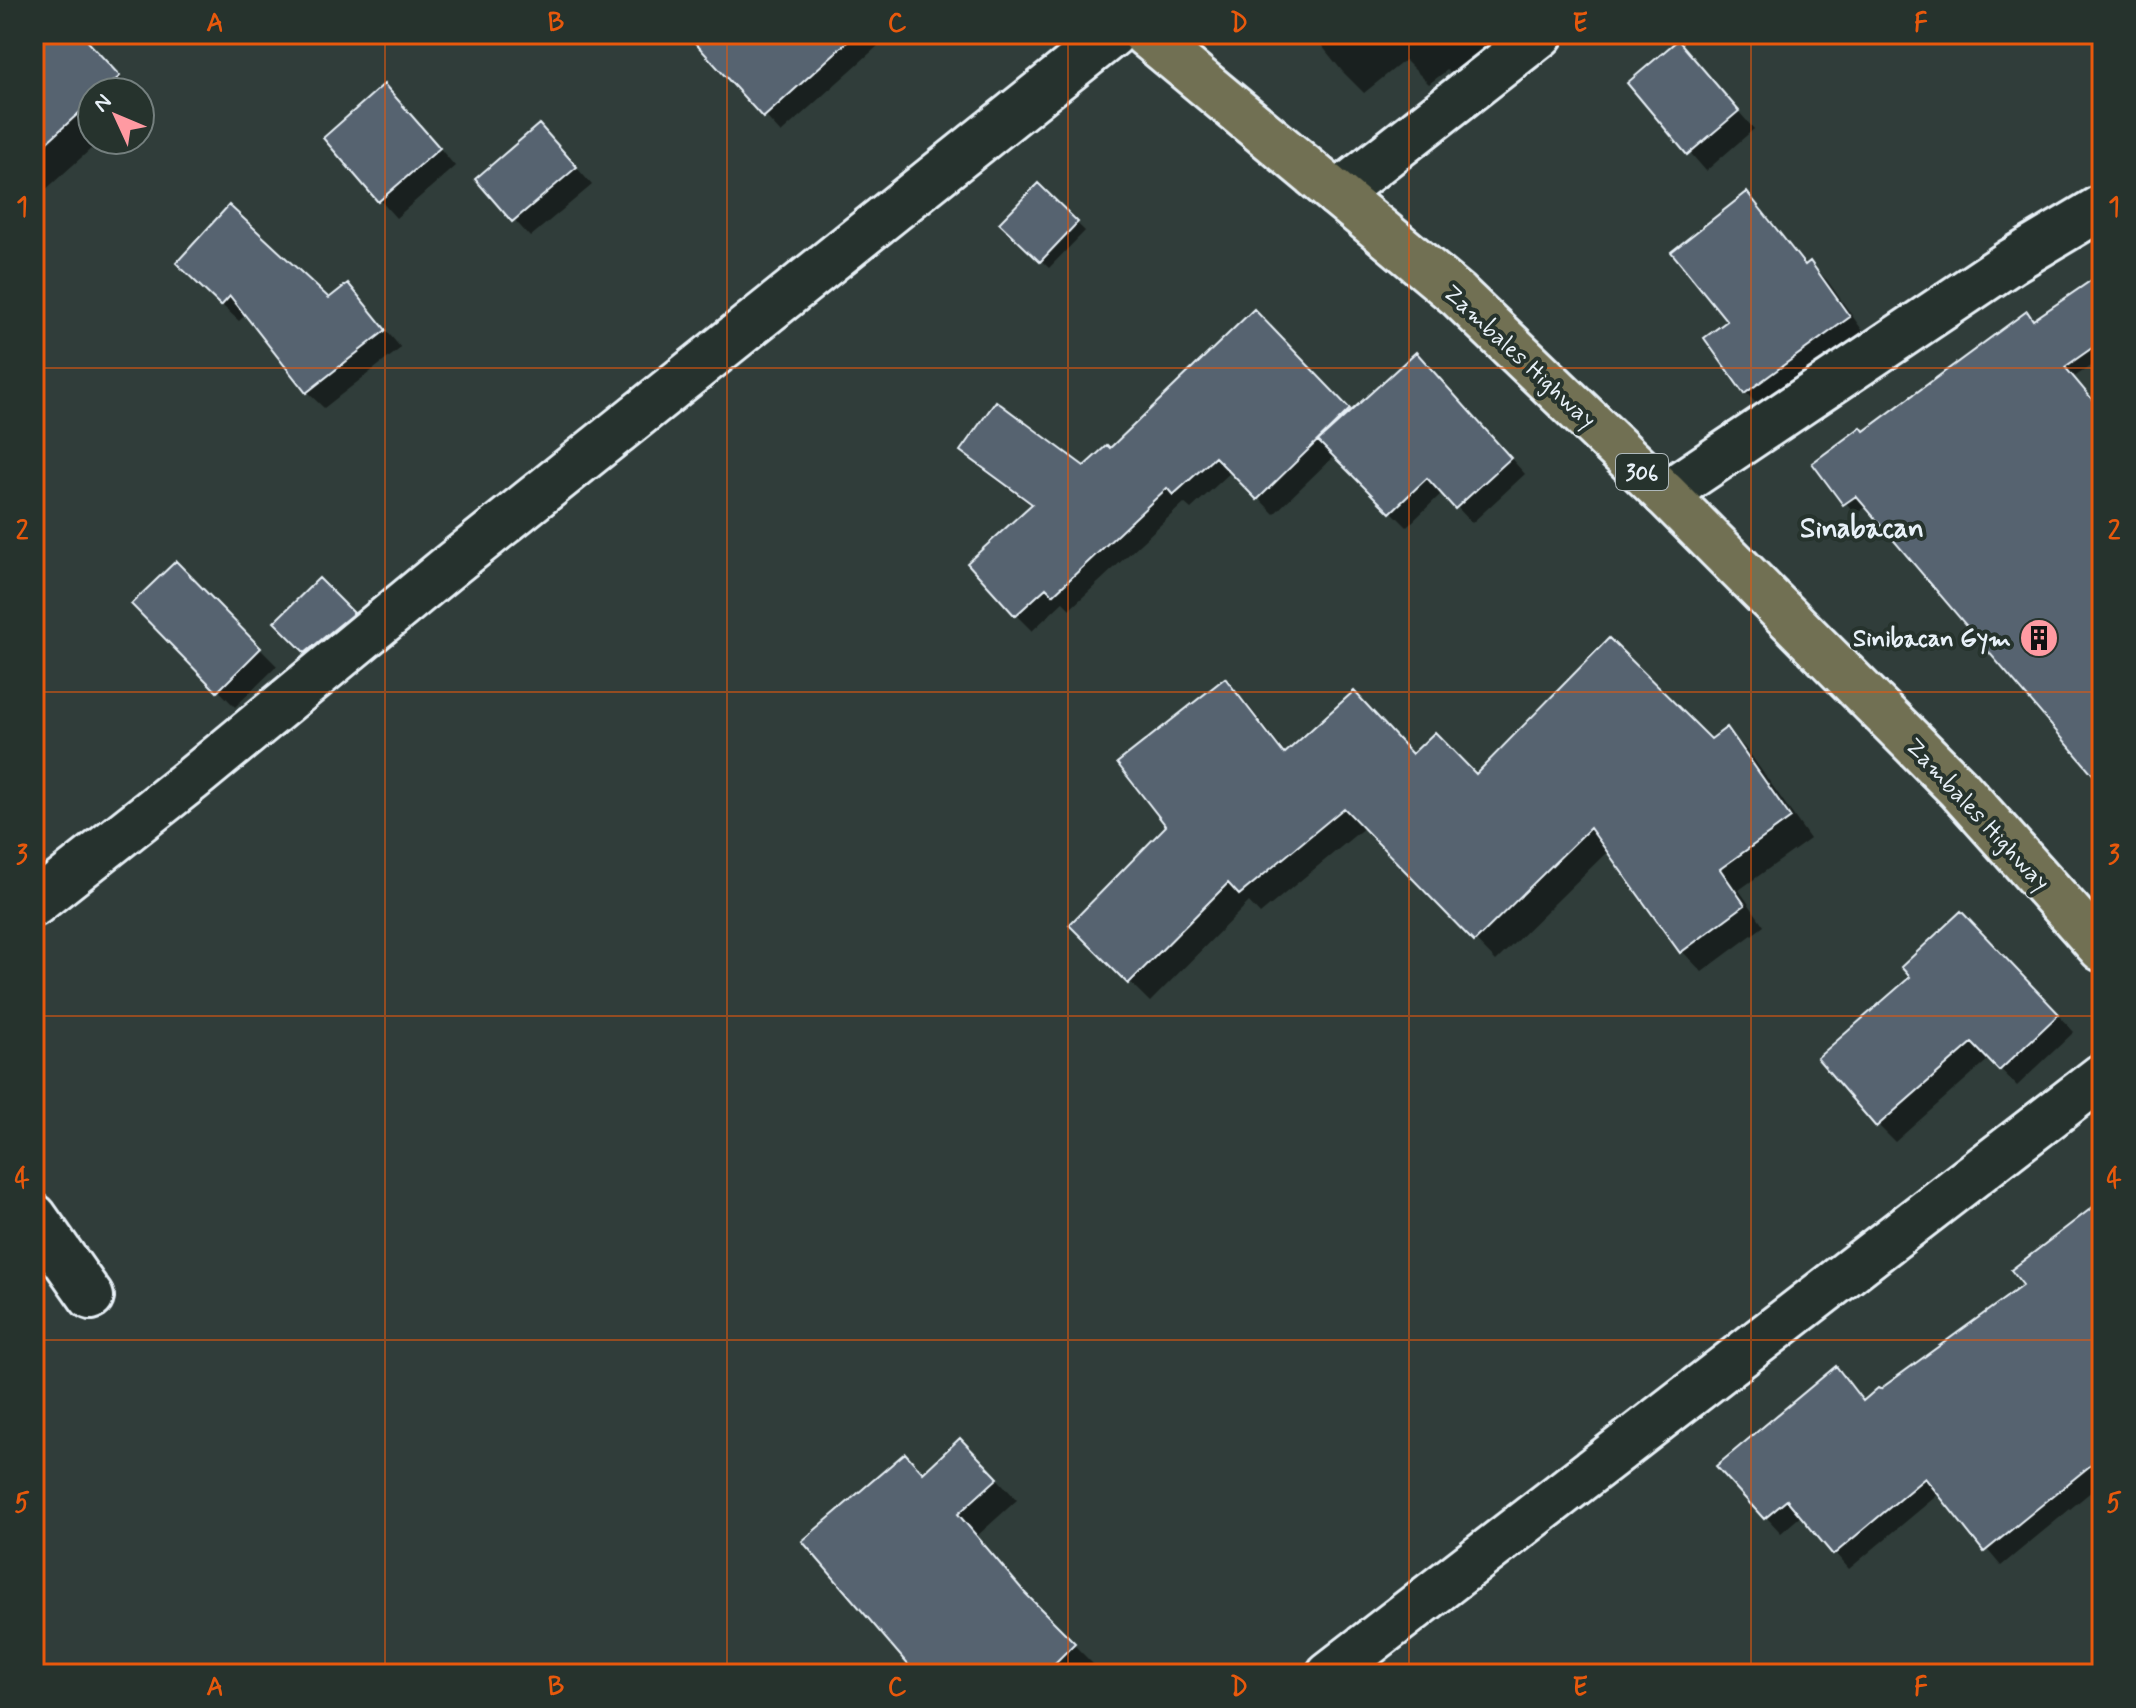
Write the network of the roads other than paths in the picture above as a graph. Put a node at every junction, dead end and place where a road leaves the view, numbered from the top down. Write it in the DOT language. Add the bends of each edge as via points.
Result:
graph roads {
  1 [pos="1113,34"];
  2 [pos="1145,34"];
  3 [pos="1541,34"];
  4 [pos="1337,194"];
  5 [pos="2102,207"];
  6 [pos="1665,494"];
  7 [pos="34,904"];
  8 [pos="2102,949"];
  9 [pos="2102,1076"];
  10 [pos="34,1216"];
  11 [pos="91,1297"];
  12 [pos="1329,1674"];
  1 -- 7 [label="street"];
  2 -- 4 [label="main road, Zambales Highway / 306"];
  3 -- 4 [label="street"];
  4 -- 6 [label="main road, Zambales Highway / 306" via="1458,295"];
  5 -- 6 [label="street" via="2012,261"];
  6 -- 8 [label="main road, Zambales Highway / 306" via="1959,789"];
  9 -- 12 [label="street"];
  10 -- 11 [label="street"];
}
